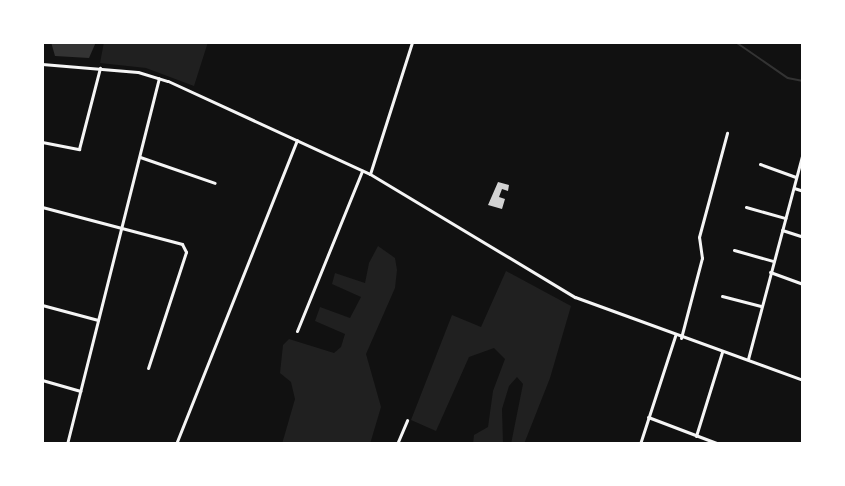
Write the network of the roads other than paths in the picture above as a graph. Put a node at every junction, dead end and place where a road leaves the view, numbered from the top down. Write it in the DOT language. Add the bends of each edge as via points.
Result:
graph roads {
  1 [pos="412,42"];
  2 [pos="42,64"];
  3 [pos="99,68"];
  4 [pos="159,78"];
  5 [pos="727,133"];
  6 [pos="297,140"];
  7 [pos="42,142"];
  8 [pos="803,152"];
  9 [pos="140,157"];
  10 [pos="760,164"];
  11 [pos="362,171"];
  12 [pos="370,174"];
  13 [pos="796,177"];
  14 [pos="215,183"];
  15 [pos="794,188"];
  16 [pos="803,191"];
  17 [pos="42,207"];
  18 [pos="746,207"];
  19 [pos="785,218"];
  20 [pos="121,227"];
  21 [pos="782,230"];
  22 [pos="803,237"];
  23 [pos="734,250"];
  24 [pos="774,261"];
  25 [pos="770,272"];
  26 [pos="803,284"];
  27 [pos="722,296"];
  28 [pos="42,305"];
  29 [pos="761,306"];
  30 [pos="98,320"];
  31 [pos="297,331"];
  32 [pos="675,336"];
  33 [pos="681,338"];
  34 [pos="722,352"];
  35 [pos="748,360"];
  36 [pos="148,368"];
  37 [pos="42,380"];
  38 [pos="803,380"];
  39 [pos="80,391"];
  40 [pos="648,417"];
  41 [pos="407,420"];
  42 [pos="696,436"];
  43 [pos="703,438"];
  44 [pos="67,444"];
  45 [pos="176,444"];
  46 [pos="397,444"];
  47 [pos="640,444"];
  48 [pos="701,444"];
  49 [pos="719,444"];
  1 -- 12 [label="street"];
  2 -- 3 [label="street"];
  3 -- 4 [label="street"];
  3 -- 7 [label="street" via="79,149"];
  4 -- 6 [label="street"];
  4 -- 9 [label="street"];
  5 -- 33 [label="street" via="699,237 702,258"];
  6 -- 11 [label="street"];
  6 -- 45 [label="street"];
  8 -- 13 [label="street"];
  9 -- 14 [label="street"];
  9 -- 20 [label="street"];
  10 -- 13 [label="street"];
  11 -- 12 [label="street"];
  11 -- 31 [label="street"];
  12 -- 32 [label="street" via="575,297"];
  13 -- 15 [label="street"];
  15 -- 16 [label="street"];
  15 -- 19 [label="street"];
  17 -- 20 [label="street"];
  18 -- 19 [label="street"];
  19 -- 21 [label="street"];
  20 -- 30 [label="street"];
  20 -- 36 [label="street" via="182,244 186,252"];
  21 -- 22 [label="street"];
  21 -- 24 [label="street"];
  23 -- 24 [label="street"];
  24 -- 25 [label="street"];
  25 -- 26 [label="street"];
  25 -- 29 [label="street"];
  27 -- 29 [label="street"];
  28 -- 30 [label="street"];
  29 -- 35 [label="street"];
  30 -- 39 [label="street"];
  32 -- 33 [label="street"];
  32 -- 40 [label="street"];
  33 -- 34 [label="street"];
  34 -- 35 [label="street"];
  34 -- 42 [label="street"];
  35 -- 38 [label="street"];
  37 -- 39 [label="street"];
  39 -- 44 [label="street"];
  40 -- 42 [label="street"];
  40 -- 47 [label="street"];
  41 -- 46 [label="street"];
  42 -- 43 [label="street"];
  43 -- 48 [label="street"];
  43 -- 49 [label="street"];
}
